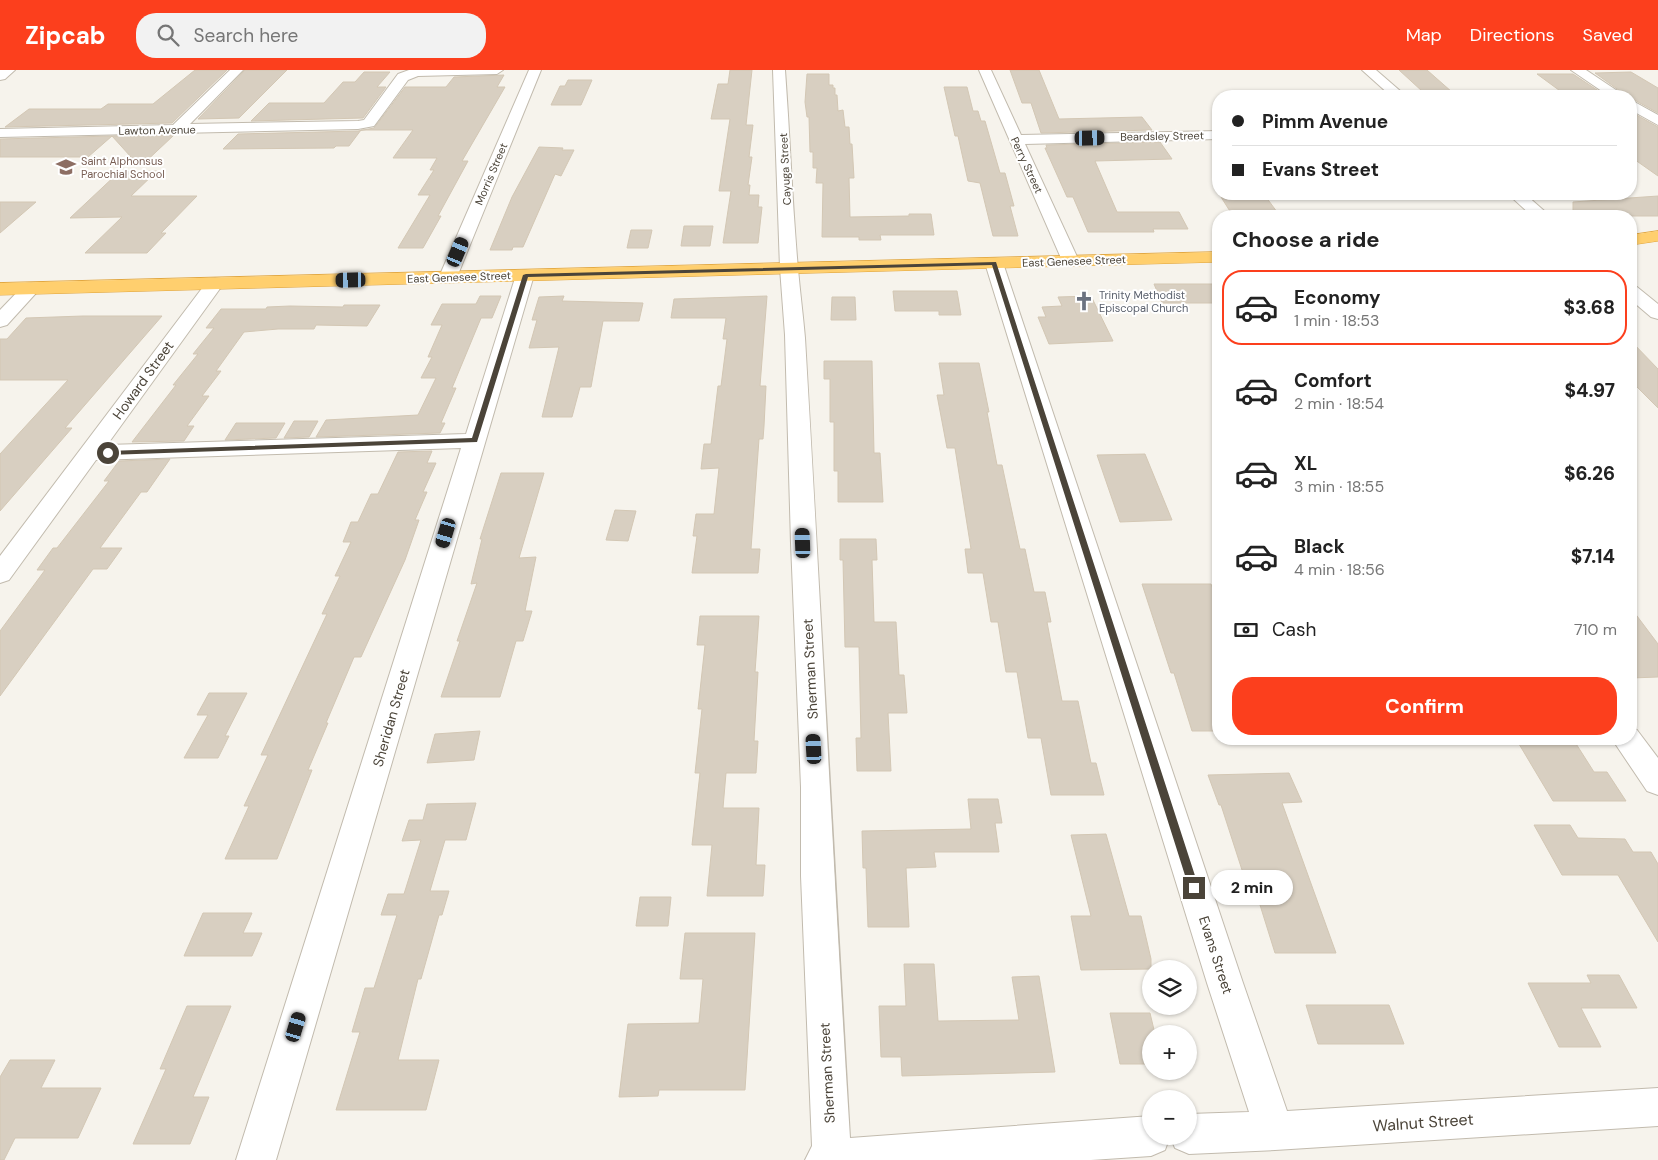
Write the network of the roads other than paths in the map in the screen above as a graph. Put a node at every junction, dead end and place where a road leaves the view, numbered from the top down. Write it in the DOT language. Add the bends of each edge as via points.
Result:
graph roads {
  1 [pos="9,70"];
  2 [pos="237,70"];
  3 [pos="497,70"];
  4 [pos="535,70"];
  5 [pos="779,70"];
  6 [pos="985,70"];
  7 [pos="1368,70"];
  8 [pos="1577,70"];
  9 [pos="418,71"];
  10 [pos="0,76"];
  11 [pos="1392,90"];
  12 [pos="1609,90"];
  13 [pos="1637,108"];
  14 [pos="1658,121"];
  15 [pos="176,129"];
  16 [pos="0,133"];
  17 [pos="1212,135"];
  18 [pos="1016,140"];
  19 [pos="1523,200"];
  20 [pos="1535,210"];
  21 [pos="1658,236"];
  22 [pos="1637,240"];
  23 [pos="1637,241"];
  24 [pos="1658,242"];
  25 [pos="1212,257"];
  26 [pos="1070,261"];
  27 [pos="994,263"];
  28 [pos="790,268"];
  29 [pos="526,275"];
  30 [pos="448,278"];
  31 [pos="215,284"];
  32 [pos="31,288"];
  33 [pos="0,289"];
  34 [pos="1637,296"];
  35 [pos="1658,313"];
  36 [pos="0,321"];
  37 [pos="475,440"];
  38 [pos="90,453"];
  39 [pos="0,574"];
  40 [pos="1631,745"];
  41 [pos="1658,782"];
  42 [pos="1658,1107"];
  43 [pos="1275,1131"];
  44 [pos="1197,1134"];
  45 [pos="1142,1137"];
  46 [pos="256,1160"];
  47 [pos="825,1160"];
  48 [pos="832,1160"];
  1 -- 10 [label="street"];
  2 -- 15 [label="street"];
  3 -- 9 [label="street"];
  4 -- 30 [label="street, Morris Street"];
  5 -- 28 [label="street, Cayuga Street"];
  6 -- 18 [label="street, Perry Street"];
  7 -- 11 [label="street"];
  8 -- 12 [label="street"];
  9 -- 15 [label="street, Lawton Avenue" via="403,76 368,123 358,126"];
  13 -- 14 [label="street"];
  15 -- 16 [label="street, Lawton Avenue"];
  17 -- 18 [label="street, Beardsley Street"];
  18 -- 26 [label="street, Perry Street"];
  19 -- 20 [label="street"];
  21 -- 22 [label="highway"];
  23 -- 24 [label="highway"];
  25 -- 26 [label="highway, East Genesee Street"];
  26 -- 27 [label="highway, East Genesee Street"];
  27 -- 28 [label="highway, East Genesee Street"];
  27 -- 43 [label="street, Evans Street"];
  28 -- 29 [label="highway, East Genesee Street"];
  28 -- 48 [label="street, Sherman Street"];
  29 -- 30 [label="highway, East Genesee Street"];
  29 -- 37 [label="street, Sheridan Street"];
  30 -- 31 [label="highway, East Genesee Street"];
  31 -- 32 [label="highway, East Genesee Street"];
  31 -- 38 [label="street, Howard Street"];
  32 -- 33 [label="highway, East Genesee Street"];
  32 -- 36 [label="street"];
  34 -- 35 [label="street"];
  37 -- 38 [label="street"];
  37 -- 46 [label="street, Sheridan Street"];
  38 -- 39 [label="street, Howard Street"];
  40 -- 41 [label="street"];
  42 -- 43 [label="street, Walnut Street"];
  43 -- 44 [label="street, Walnut Street"];
  45 -- 48 [label="street"];
  47 -- 48 [label="street"];
}
